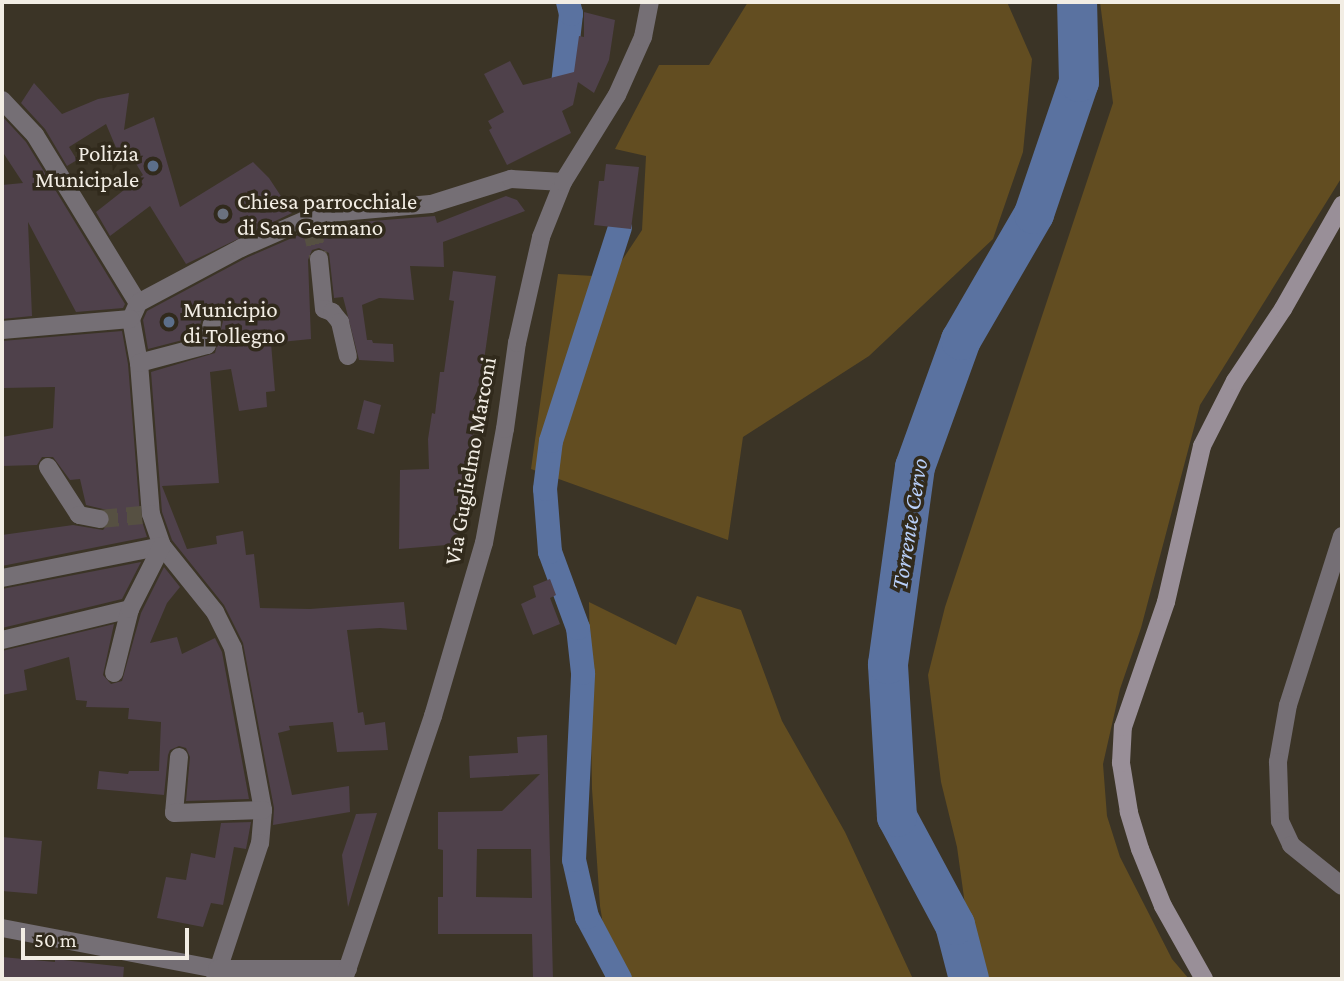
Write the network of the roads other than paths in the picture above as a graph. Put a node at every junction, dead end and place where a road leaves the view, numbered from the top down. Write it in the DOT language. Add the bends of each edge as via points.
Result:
graph roads {
  1 [pos="650,2"];
  2 [pos="2,100"];
  3 [pos="563,182"];
  4 [pos="1342,205"];
  5 [pos="319,259"];
  6 [pos="134,311"];
  7 [pos="212,324"];
  8 [pos="2,330"];
  9 [pos="348,356"];
  10 [pos="139,363"];
  11 [pos="48,467"];
  12 [pos="100,519"];
  13 [pos="1342,536"];
  14 [pos="162,546"];
  15 [pos="2,578"];
  16 [pos="130,610"];
  17 [pos="2,640"];
  18 [pos="114,673"];
  19 [pos="179,757"];
  20 [pos="263,810"];
  21 [pos="1342,886"];
  22 [pos="2,928"];
  23 [pos="216,974"];
  24 [pos="346,974"];
  25 [pos="1204,979"];
  1 -- 3 [label="street, Via Guglielmo Marconi" via="643,37 617,94"];
  2 -- 6 [label="street" via="34,135"];
  3 -- 6 [label="street" via="511,179 431,204 311,222 240,248"];
  3 -- 24 [label="street, Via Guglielmo Marconi" via="541,237 516,343 484,543 433,716"];
  4 -- 25 [label="main road" via="1202,446 1166,602 1123,727 1121,763 1140,849 1163,906"];
  5 -- 9 [label="street" via="324,309 340,321"];
  6 -- 8 [label="street"];
  6 -- 10 [label="street"];
  7 -- 10 [label="street" via="207,345"];
  10 -- 14 [label="street" via="146,514"];
  11 -- 12 [label="street" via="79,515"];
  13 -- 21 [label="street" via="1288,705 1278,762 1280,821 1291,845"];
  14 -- 15 [label="street"];
  14 -- 16 [label="street"];
  14 -- 20 [label="street" via="215,612 233,648"];
  16 -- 17 [label="street"];
  16 -- 18 [label="street"];
  19 -- 20 [label="street" via="174,813"];
  20 -- 23 [label="street" via="260,844"];
  22 -- 23 [label="street"];
  23 -- 24 [label="street"];
}
